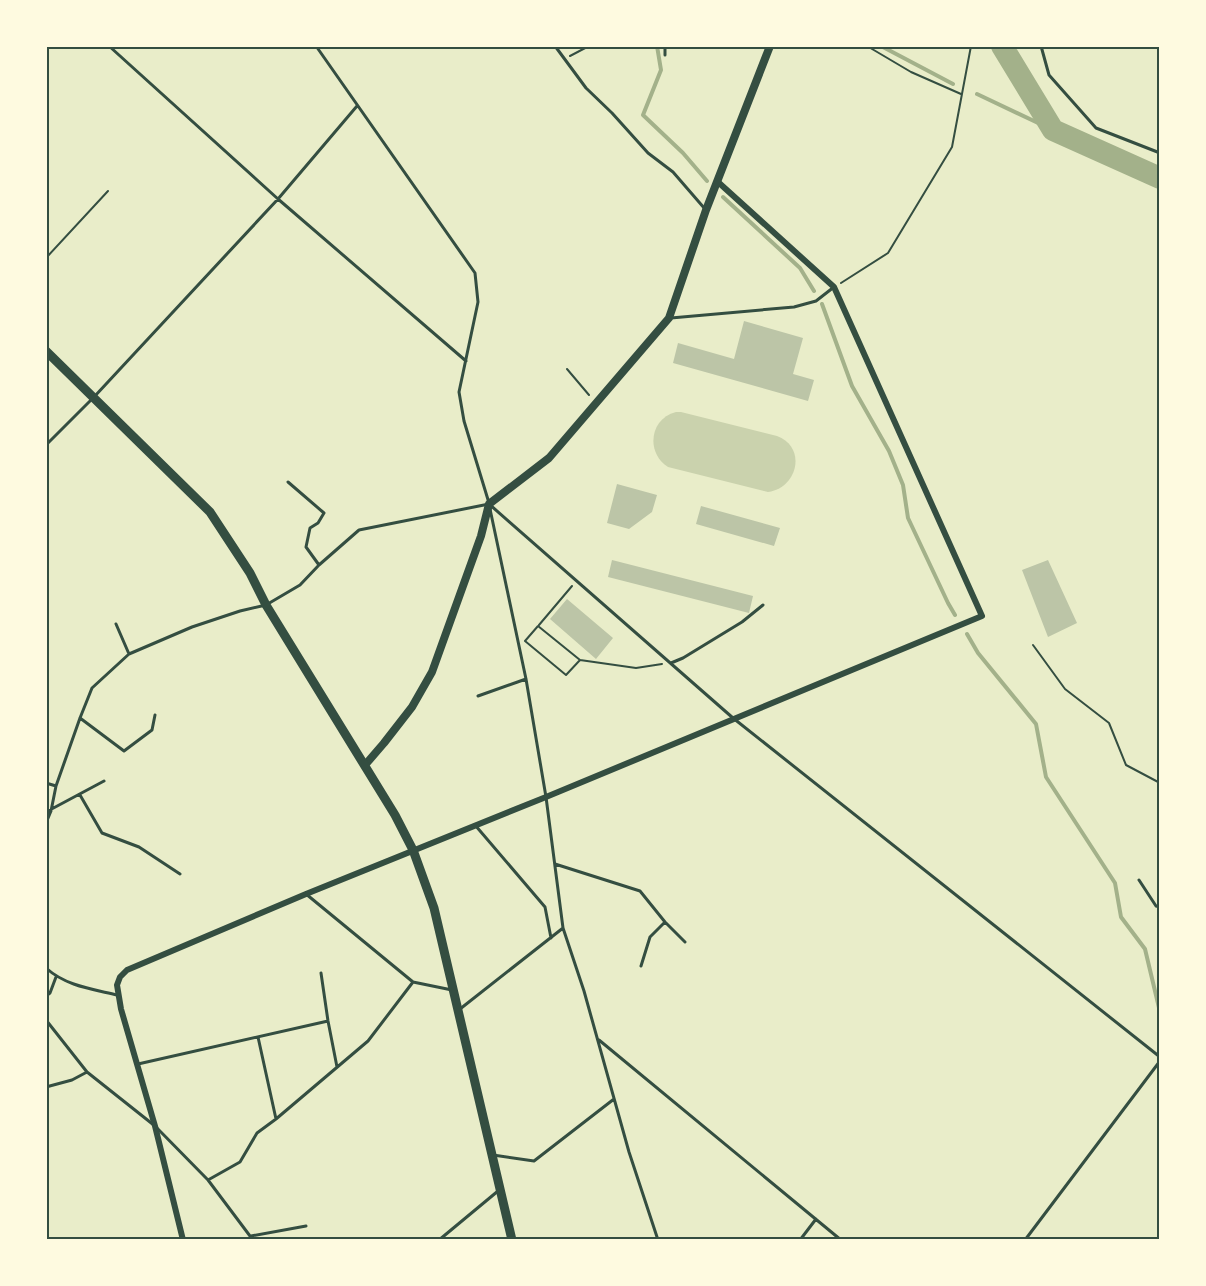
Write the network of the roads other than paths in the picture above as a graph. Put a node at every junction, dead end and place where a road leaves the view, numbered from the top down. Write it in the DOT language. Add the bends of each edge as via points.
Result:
graph roads {
  1 [pos="109,46"];
  2 [pos="316,46"];
  3 [pos="555,46"];
  4 [pos="665,46"];
  5 [pos="770,46"];
  6 [pos="1041,46"];
  7 [pos="665,55"];
  8 [pos="357,106"];
  9 [pos="1160,153"];
  10 [pos="718,182"];
  11 [pos="278,199"];
  12 [pos="706,210"];
  13 [pos="834,287"];
  14 [pos="669,318"];
  15 [pos="46,351"];
  16 [pos="466,361"];
  17 [pos="94,397"];
  18 [pos="46,445"];
  19 [pos="288,483"];
  20 [pos="489,504"];
  21 [pos="319,565"];
  22 [pos="266,605"];
  23 [pos="763,605"];
  24 [pos="116,624"];
  25 [pos="129,654"];
  26 [pos="671,663"];
  27 [pos="526,679"];
  28 [pos="478,696"];
  29 [pos="155,715"];
  30 [pos="80,718"];
  31 [pos="733,718"];
  32 [pos="365,765"];
  33 [pos="104,781"];
  34 [pos="46,783"];
  35 [pos="56,786"];
  36 [pos="80,795"];
  37 [pos="546,797"];
  38 [pos="49,812"];
  39 [pos="46,823"];
  40 [pos="475,825"];
  41 [pos="413,850"];
  42 [pos="555,864"];
  43 [pos="180,874"];
  44 [pos="1139,880"];
  45 [pos="306,894"];
  46 [pos="1160,908"];
  47 [pos="665,922"];
  48 [pos="563,928"];
  49 [pos="551,938"];
  50 [pos="685,942"];
  51 [pos="641,966"];
  52 [pos="46,968"];
  53 [pos="321,973"];
  54 [pos="56,977"];
  55 [pos="413,982"];
  56 [pos="454,990"];
  57 [pos="119,995"];
  58 [pos="46,996"];
  59 [pos="459,1010"];
  60 [pos="46,1020"];
  61 [pos="328,1021"];
  62 [pos="258,1037"];
  63 [pos="598,1039"];
  64 [pos="1160,1059"];
  65 [pos="136,1064"];
  66 [pos="337,1067"];
  67 [pos="87,1072"];
  68 [pos="46,1087"];
  69 [pos="614,1099"];
  70 [pos="276,1119"];
  71 [pos="155,1126"];
  72 [pos="492,1155"];
  73 [pos="208,1180"];
  74 [pos="500,1188"];
  75 [pos="816,1219"];
  76 [pos="306,1226"];
  77 [pos="252,1238"];
  78 [pos="183,1239"];
  79 [pos="439,1239"];
  80 [pos="512,1239"];
  81 [pos="658,1239"];
  82 [pos="800,1239"];
  83 [pos="841,1239"];
  84 [pos="1025,1239"];
  1 -- 11 [label="lane"];
  2 -- 8 [label="lane"];
  3 -- 12 [label="lane" via="586,88 648,153 673,172"];
  4 -- 7 [label="lane"];
  5 -- 10 [label="street"];
  6 -- 9 [label="lane" via="1049,75 1096,128"];
  8 -- 11 [label="lane"];
  8 -- 16 [label="lane" via="475,273 478,302"];
  10 -- 12 [label="street"];
  10 -- 13 [label="street"];
  11 -- 16 [label="lane"];
  11 -- 17 [label="lane"];
  12 -- 14 [label="street"];
  13 -- 14 [label="lane" via="816,301 794,307"];
  13 -- 31 [label="street" via="982,616"];
  14 -- 20 [label="street" via="549,458"];
  15 -- 17 [label="main road"];
  16 -- 20 [label="lane" via="459,392"];
  17 -- 18 [label="lane"];
  17 -- 22 [label="main road" via="210,512"];
  19 -- 21 [label="lane" via="324,513 310,528 306,547"];
  20 -- 21 [label="lane" via="359,530"];
  20 -- 26 [label="lane"];
  20 -- 27 [label="lane"];
  20 -- 32 [label="street" via="432,672 412,707"];
  21 -- 22 [label="lane" via="300,585"];
  22 -- 25 [label="lane" via="192,627"];
  22 -- 32 [label="main road"];
  23 -- 26 [label="lane" via="733,628"];
  24 -- 25 [label="lane"];
  25 -- 30 [label="lane" via="92,688"];
  26 -- 31 [label="lane"];
  27 -- 28 [label="lane"];
  27 -- 37 [label="lane"];
  29 -- 30 [label="lane" via="152,730 124,751"];
  30 -- 35 [label="lane"];
  31 -- 37 [label="street"];
  31 -- 64 [label="lane"];
  32 -- 41 [label="main road"];
  33 -- 36 [label="lane"];
  34 -- 35 [label="lane"];
  35 -- 38 [label="lane"];
  36 -- 38 [label="lane"];
  36 -- 43 [label="lane" via="102,833 139,847"];
  37 -- 40 [label="street"];
  37 -- 42 [label="lane"];
  38 -- 39 [label="lane"];
  40 -- 41 [label="street"];
  40 -- 49 [label="lane" via="545,907"];
  41 -- 45 [label="street"];
  41 -- 56 [label="main road" via="434,908"];
  42 -- 47 [label="lane" via="640,891"];
  42 -- 48 [label="lane"];
  44 -- 46 [label="lane"];
  45 -- 55 [label="lane"];
  45 -- 57 [label="street" via="127,970 117,985"];
  47 -- 50 [label="lane"];
  47 -- 51 [label="lane" via="650,937"];
  48 -- 49 [label="lane"];
  48 -- 63 [label="lane"];
  49 -- 59 [label="lane"];
  52 -- 54 [label="lane"];
  53 -- 61 [label="lane"];
  54 -- 57 [label="lane"];
  54 -- 58 [label="lane"];
  55 -- 56 [label="lane"];
  55 -- 66 [label="lane" via="368,1041"];
  56 -- 59 [label="main road"];
  57 -- 65 [label="street"];
  59 -- 72 [label="main road"];
  60 -- 67 [label="lane"];
  61 -- 62 [label="lane"];
  61 -- 66 [label="lane"];
  62 -- 65 [label="lane"];
  62 -- 70 [label="lane"];
  63 -- 69 [label="lane"];
  63 -- 75 [label="lane"];
  64 -- 84 [label="lane"];
  65 -- 71 [label="street"];
  66 -- 70 [label="lane"];
  67 -- 68 [label="lane"];
  67 -- 71 [label="lane"];
  69 -- 72 [label="lane" via="534,1161"];
  69 -- 81 [label="lane"];
  70 -- 73 [label="lane" via="257,1133 240,1162"];
  71 -- 73 [label="lane"];
  71 -- 78 [label="street"];
  72 -- 74 [label="main road"];
  73 -- 77 [label="lane"];
  74 -- 79 [label="lane"];
  74 -- 80 [label="main road"];
  75 -- 82 [label="lane"];
  75 -- 83 [label="lane"];
  76 -- 77 [label="lane"];
}
